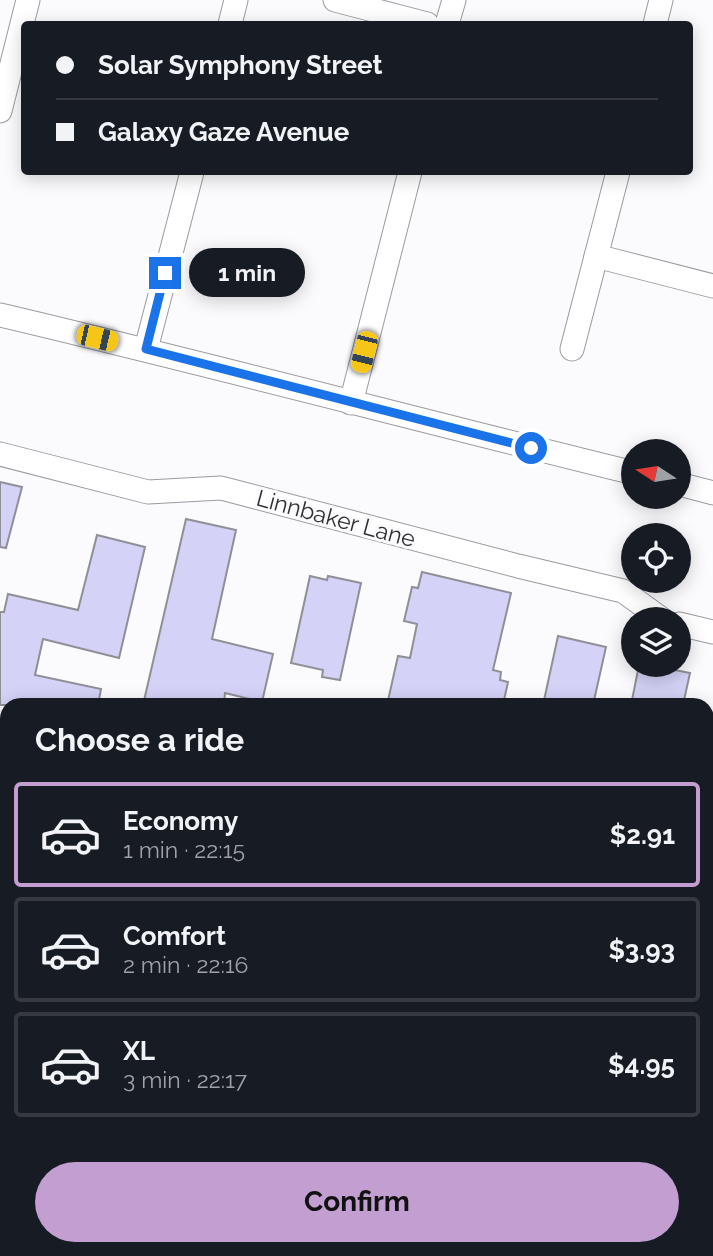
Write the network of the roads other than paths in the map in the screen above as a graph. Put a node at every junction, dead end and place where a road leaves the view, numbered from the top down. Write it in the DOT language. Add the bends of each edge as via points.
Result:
graph roads {
  1 [pos="28,0"];
  2 [pos="236,0"];
  3 [pos="454,0"];
  4 [pos="661,0"];
  5 [pos="350,2"];
  6 [pos="23,21"];
  7 [pos="231,21"];
  8 [pos="416,21"];
  9 [pos="448,21"];
  10 [pos="656,21"];
  11 [pos="21,28"];
  12 [pos="0,111"];
  13 [pos="191,175"];
  14 [pos="409,175"];
  15 [pos="617,175"];
  16 [pos="596,256"];
  17 [pos="713,286"];
  18 [pos="0,315"];
  19 [pos="146,349"];
  20 [pos="572,349"];
  21 [pos="351,404"];
  22 [pos="0,454"];
  23 [pos="621,470"];
  24 [pos="691,488"];
  25 [pos="713,493"];
  26 [pos="645,607"];
  27 [pos="691,627"];
  28 [pos="713,632"];
  1 -- 6 [label="street"];
  2 -- 7 [label="street"];
  3 -- 9 [label="street"];
  4 -- 10 [label="street"];
  5 -- 8 [label="street"];
  11 -- 12 [label="street"];
  13 -- 19 [label="street"];
  14 -- 21 [label="street"];
  15 -- 16 [label="street"];
  16 -- 17 [label="street"];
  16 -- 20 [label="street"];
  18 -- 19 [label="street"];
  19 -- 21 [label="street"];
  21 -- 23 [label="street"];
  22 -- 26 [label="street, Linnbaker Lane" via="148,492 221,488 623,591"];
  24 -- 25 [label="street"];
  27 -- 28 [label="street"];
}
